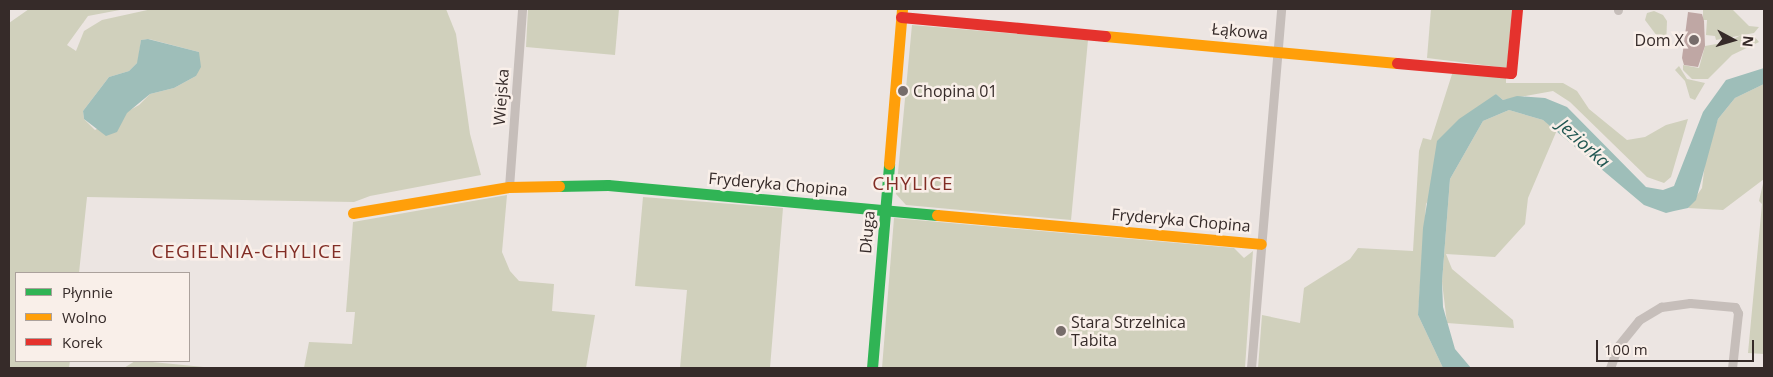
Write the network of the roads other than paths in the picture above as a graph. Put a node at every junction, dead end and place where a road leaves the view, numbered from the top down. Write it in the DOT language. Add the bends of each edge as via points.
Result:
graph roads {
  1 [pos="522,9"];
  2 [pos="1281,9"];
  3 [pos="1517,9"];
  4 [pos="902,13"];
  5 [pos="1277,50"];
  6 [pos="509,187"];
  7 [pos="885,210"];
  8 [pos="353,213"];
  9 [pos="1261,244"];
  10 [pos="872,368"];
  11 [pos="1251,368"];
  12 [pos="1610,368"];
  13 [pos="1732,368"];
  1 -- 6 [label="street, Wiejska"];
  2 -- 5 [label="street"];
  3 -- 5 [label="street, Łąkowa" via="1511,73"];
  4 -- 5 [label="street, Łąkowa"];
  4 -- 7 [label="street, Długa"];
  5 -- 9 [label="street"];
  6 -- 7 [label="street, Fryderyka Chopina" via="608,185"];
  6 -- 8 [label="street, Fryderyka Chopina"];
  7 -- 9 [label="street, Fryderyka Chopina"];
  7 -- 10 [label="street, Długa"];
  9 -- 11 [label="street"];
  12 -- 13 [label="street" via="1618,346 1640,320 1661,307 1690,303 1735,307 1738,313"];
}
